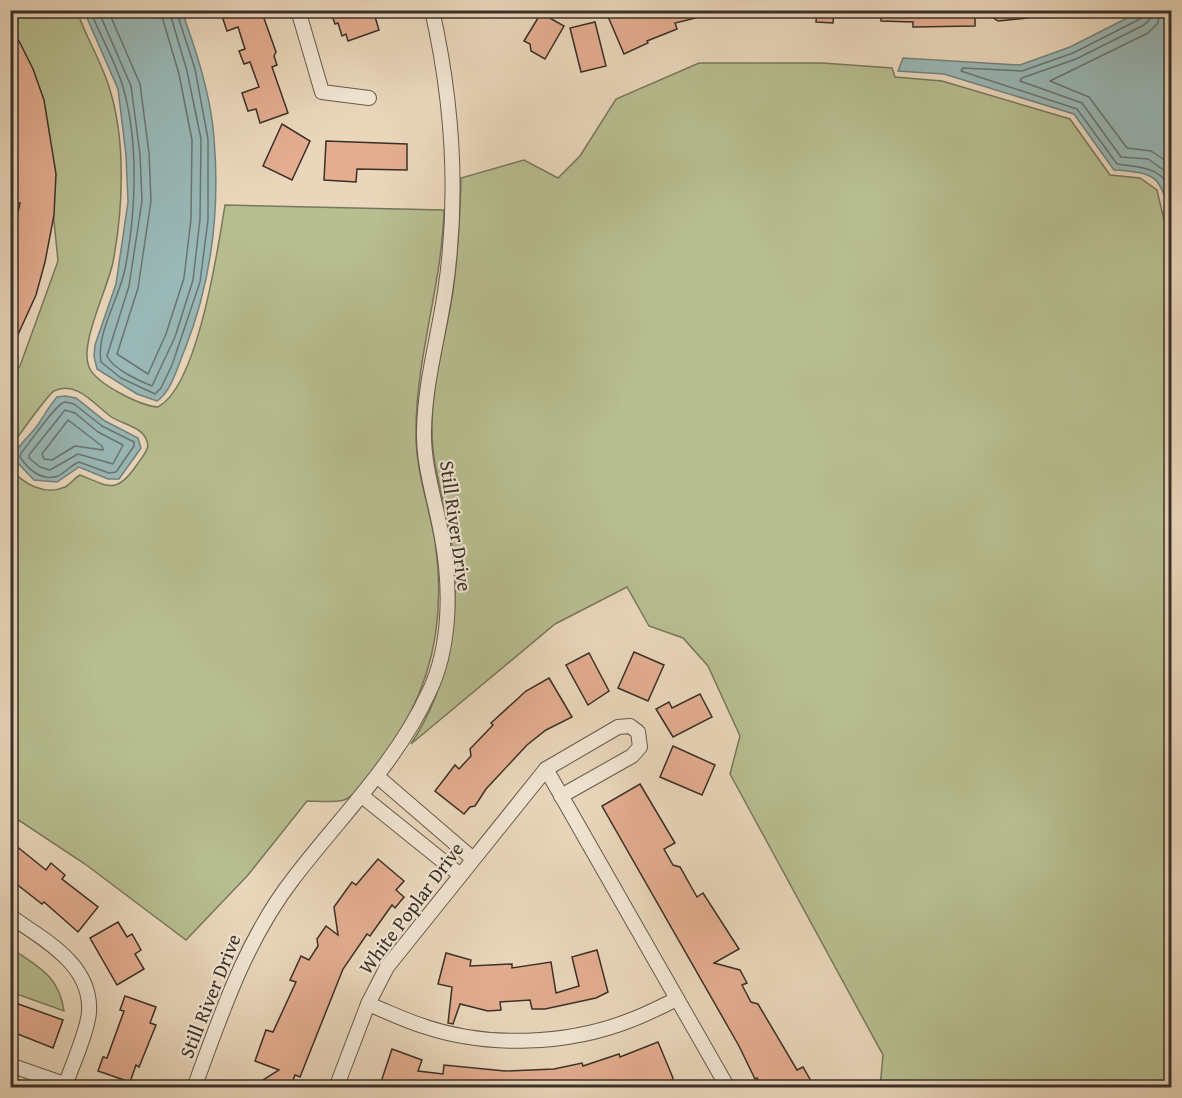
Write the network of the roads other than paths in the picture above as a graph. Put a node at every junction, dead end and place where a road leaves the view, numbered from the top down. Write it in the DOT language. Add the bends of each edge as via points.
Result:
graph roads {
  1 [pos="298,10"];
  2 [pos="432,10"];
  3 [pos="369,98"];
  4 [pos="546,769"];
  5 [pos="378,777"];
  6 [pos="362,796"];
  7 [pos="561,796"];
  8 [pos="419,813"];
  9 [pos="405,831"];
  10 [pos="472,858"];
  11 [pos="459,874"];
  12 [pos="10,916"];
  13 [pos="677,999"];
  14 [pos="368,1004"];
  15 [pos="10,1065"];
  16 [pos="69,1086"];
  17 [pos="194,1088"];
  18 [pos="336,1088"];
  19 [pos="728,1088"];
  1 -- 3 [label="street" via="322,92"];
  2 -- 5 [label="street, Still River Drive" via="444,63 453,146 452,225 424,431 428,472 443,541 447,602 443,648 431,689 407,736"];
  4 -- 7 [label="street"];
  4 -- 7 [label="street, White Poplar Drive" via="618,727 630,726 638,732 640,747 632,756"];
  4 -- 10 [label="street, White Poplar Drive"];
  5 -- 6 [label="street, Still River Drive"];
  5 -- 8 [label="street"];
  6 -- 9 [label="street"];
  6 -- 17 [label="street, Still River Drive" via="292,880 257,933 229,992"];
  7 -- 13 [label="street"];
  8 -- 9 [label="street"];
  8 -- 10 [label="street"];
  9 -- 11 [label="street"];
  10 -- 11 [label="street, White Poplar Drive"];
  11 -- 14 [label="street, White Poplar Drive" via="387,967"];
  12 -- 16 [label="street" via="64,954 87,992 89,1013"];
  13 -- 14 [label="street" via="611,1026 532,1040 476,1039 424,1027"];
  13 -- 19 [label="street"];
  14 -- 18 [label="street, White Poplar Drive"];
  15 -- 16 [label="street"];
}
